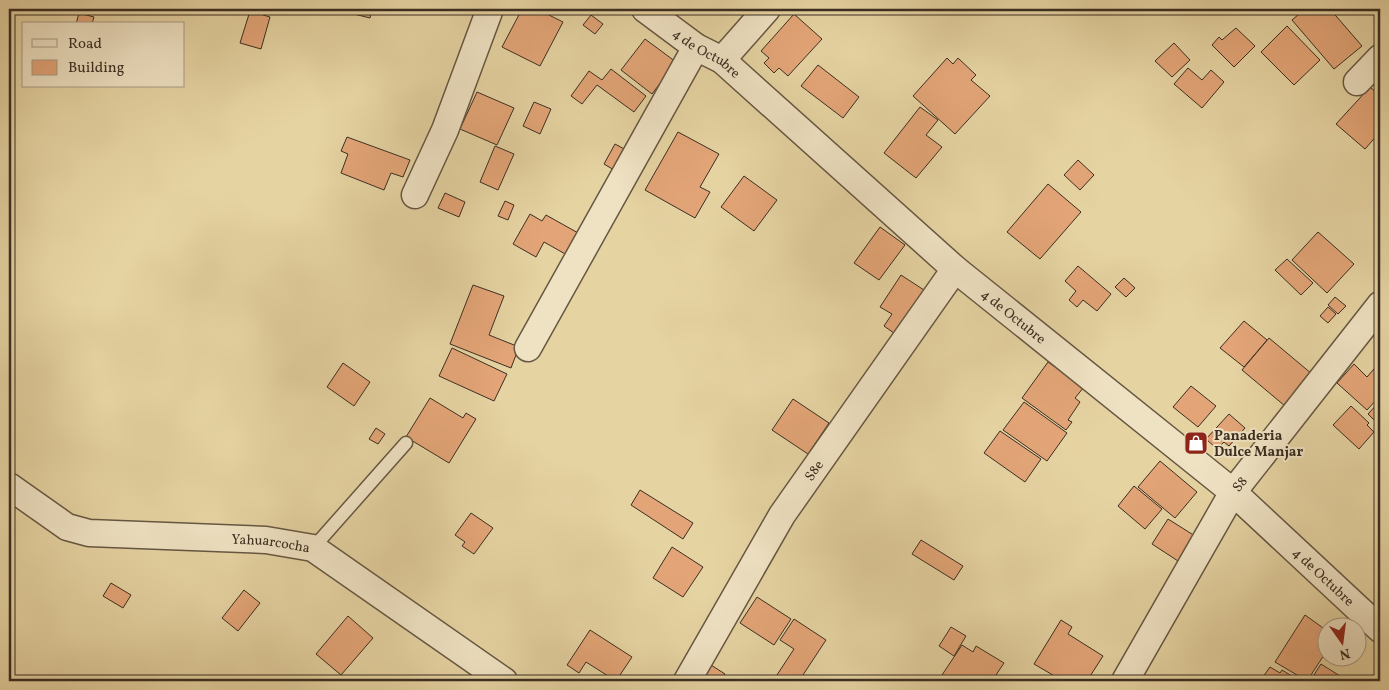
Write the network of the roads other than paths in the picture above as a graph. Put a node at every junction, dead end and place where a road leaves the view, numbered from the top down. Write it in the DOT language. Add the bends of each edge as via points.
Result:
graph roads {
  1 [pos="490,9"];
  2 [pos="645,9"];
  3 [pos="767,9"];
  4 [pos="696,47"];
  5 [pos="1380,58"];
  6 [pos="722,60"];
  7 [pos="1357,82"];
  8 [pos="415,195"];
  9 [pos="956,270"];
  10 [pos="1380,305"];
  11 [pos="528,348"];
  12 [pos="406,443"];
  13 [pos="9,486"];
  14 [pos="1233,492"];
  15 [pos="313,548"];
  16 [pos="1380,629"];
  17 [pos="504,681"];
  18 [pos="686,681"];
  19 [pos="1125,681"];
  1 -- 8 [label="street" via="444,130"];
  2 -- 4 [label="street, 4 de Octubre"];
  3 -- 6 [label="street"];
  4 -- 6 [label="street, 4 de Octubre"];
  4 -- 11 [label="street"];
  5 -- 7 [label="street"];
  6 -- 9 [label="street, 4 de Octubre"];
  9 -- 14 [label="street, 4 de Octubre"];
  9 -- 18 [label="street, S8e" via="782,515"];
  10 -- 14 [label="street, S8"];
  12 -- 15 [label="lane"];
  13 -- 15 [label="street, Yahuarcocha" via="67,527 88,533 266,540"];
  14 -- 16 [label="street, 4 de Octubre"];
  14 -- 19 [label="street, S8"];
  15 -- 17 [label="street, Yahuarcocha"];
}
